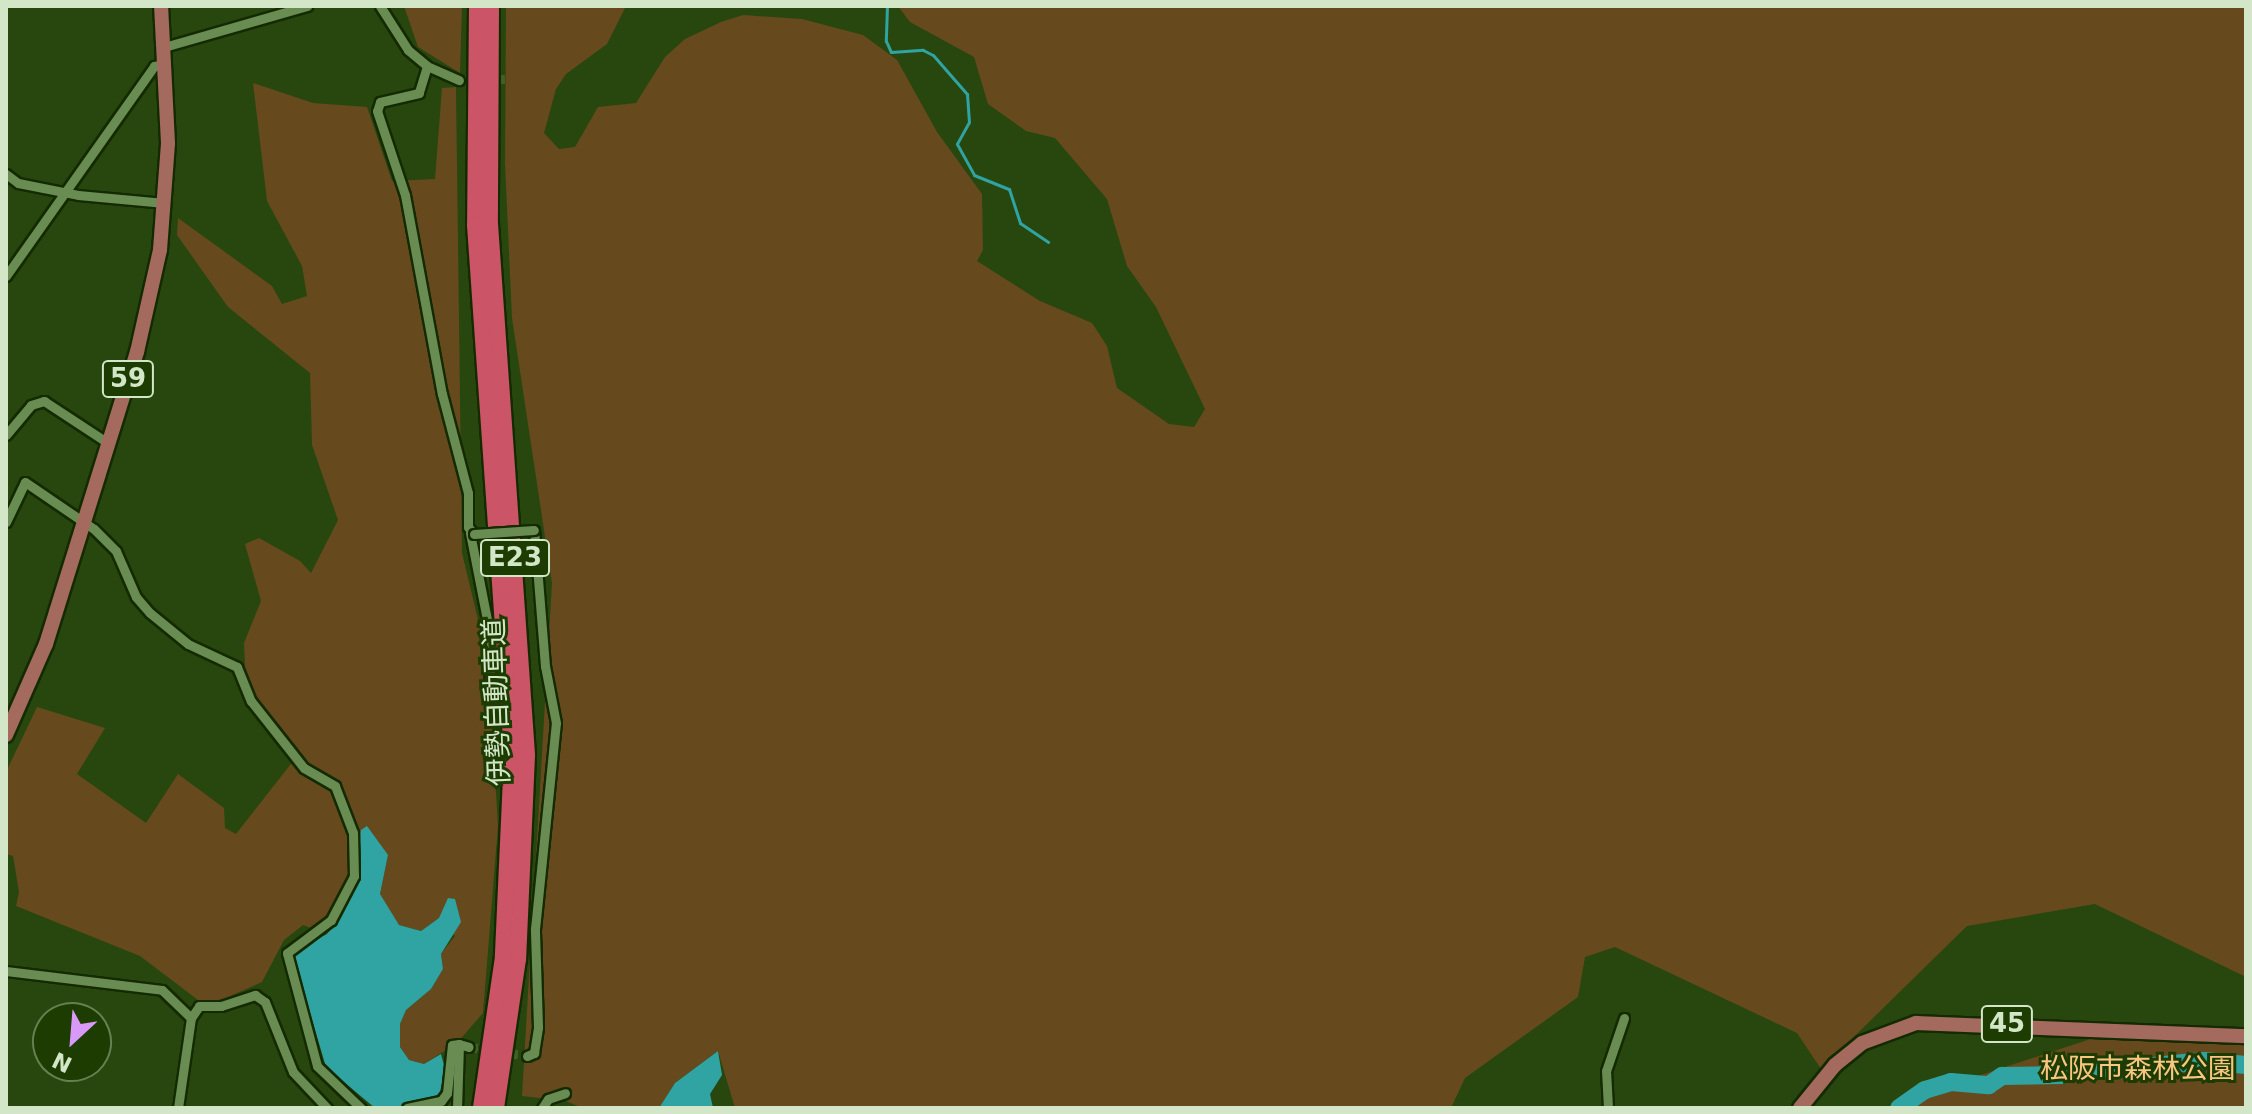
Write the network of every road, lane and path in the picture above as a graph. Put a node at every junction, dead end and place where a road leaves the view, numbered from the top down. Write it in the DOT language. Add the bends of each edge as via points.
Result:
graph roads {
  1 [pos="161,6"];
  2 [pos="307,6"];
  3 [pos="380,6"];
  4 [pos="477,6"];
  5 [pos="491,6"];
  6 [pos="164,47"];
  7 [pos="165,64"];
  8 [pos="427,66"];
  9 [pos="459,80"];
  10 [pos="6,174"];
  11 [pos="65,190"];
  12 [pos="165,203"];
  13 [pos="6,276"];
  14 [pos="6,435"];
  15 [pos="108,443"];
  16 [pos="6,522"];
  17 [pos="83,525"];
  18 [pos="472,534"];
  19 [pos="489,697"];
  20 [pos="6,735"];
  21 [pos="6,971"];
  22 [pos="191,1018"];
  23 [pos="1624,1018"];
  24 [pos="2246,1036"];
  25 [pos="527,1056"];
  26 [pos="565,1093"];
  27 [pos="178,1108"];
  28 [pos="327,1108"];
  29 [pos="361,1108"];
  30 [pos="407,1108"];
  31 [pos="457,1108"];
  32 [pos="481,1108"];
  33 [pos="496,1108"];
  34 [pos="542,1108"];
  35 [pos="1608,1108"];
  36 [pos="1800,1108"];
  1 -- 6 [label="main road, 59"];
  2 -- 6 [label="street"];
  3 -- 8 [label="street" via="408,50"];
  4 -- 32 [label="highway, 伊勢自動車道 / E23" via="475,225 512,755 505,944"];
  5 -- 33 [label="highway, 伊勢自動車道 / E23" via="490,224 527,755 521,932"];
  6 -- 7 [label="main road, 59"];
  7 -- 11 [label="street" via="154,66"];
  7 -- 12 [label="main road, 59"];
  8 -- 9 [label="street"];
  8 -- 18 [label="street" via="419,93 380,102 377,111 405,195 442,394 468,493"];
  10 -- 11 [label="street" via="18,183"];
  11 -- 12 [label="street"];
  11 -- 13 [label="street"];
  12 -- 15 [label="main road, 59" via="137,352"];
  14 -- 15 [label="street" via="31,405 44,401"];
  15 -- 17 [label="main road, 59"];
  16 -- 17 [label="street" via="25,482"];
  17 -- 20 [label="main road, 59" via="46,644"];
  17 -- 29 [label="street" via="116,551 136,597 150,613 188,644 237,667 251,701 304,768 335,786 347,808 354,876 331,920 287,953 317,1066"];
  18 -- 19 [label="street" via="491,640"];
  18 -- 25 [label="street, bridge" via="534,530 545,666 556,723 535,929 538,1027 534,1053"];
  21 -- 22 [label="street" via="162,990"];
  22 -- 27 [label="street"];
  22 -- 28 [label="street" via="199,1006 221,1006 255,995 265,1002 293,1072"];
  23 -- 35 [label="street" via="1606,1071"];
  24 -- 36 [label="main road, 45" via="1916,1023 1862,1043 1835,1065"];
  26 -- 34 [label="street" via="548,1099"];
  30 -- 31 [label="street" via="441,1101 447,1093 452,1045 464,1046"];
}
